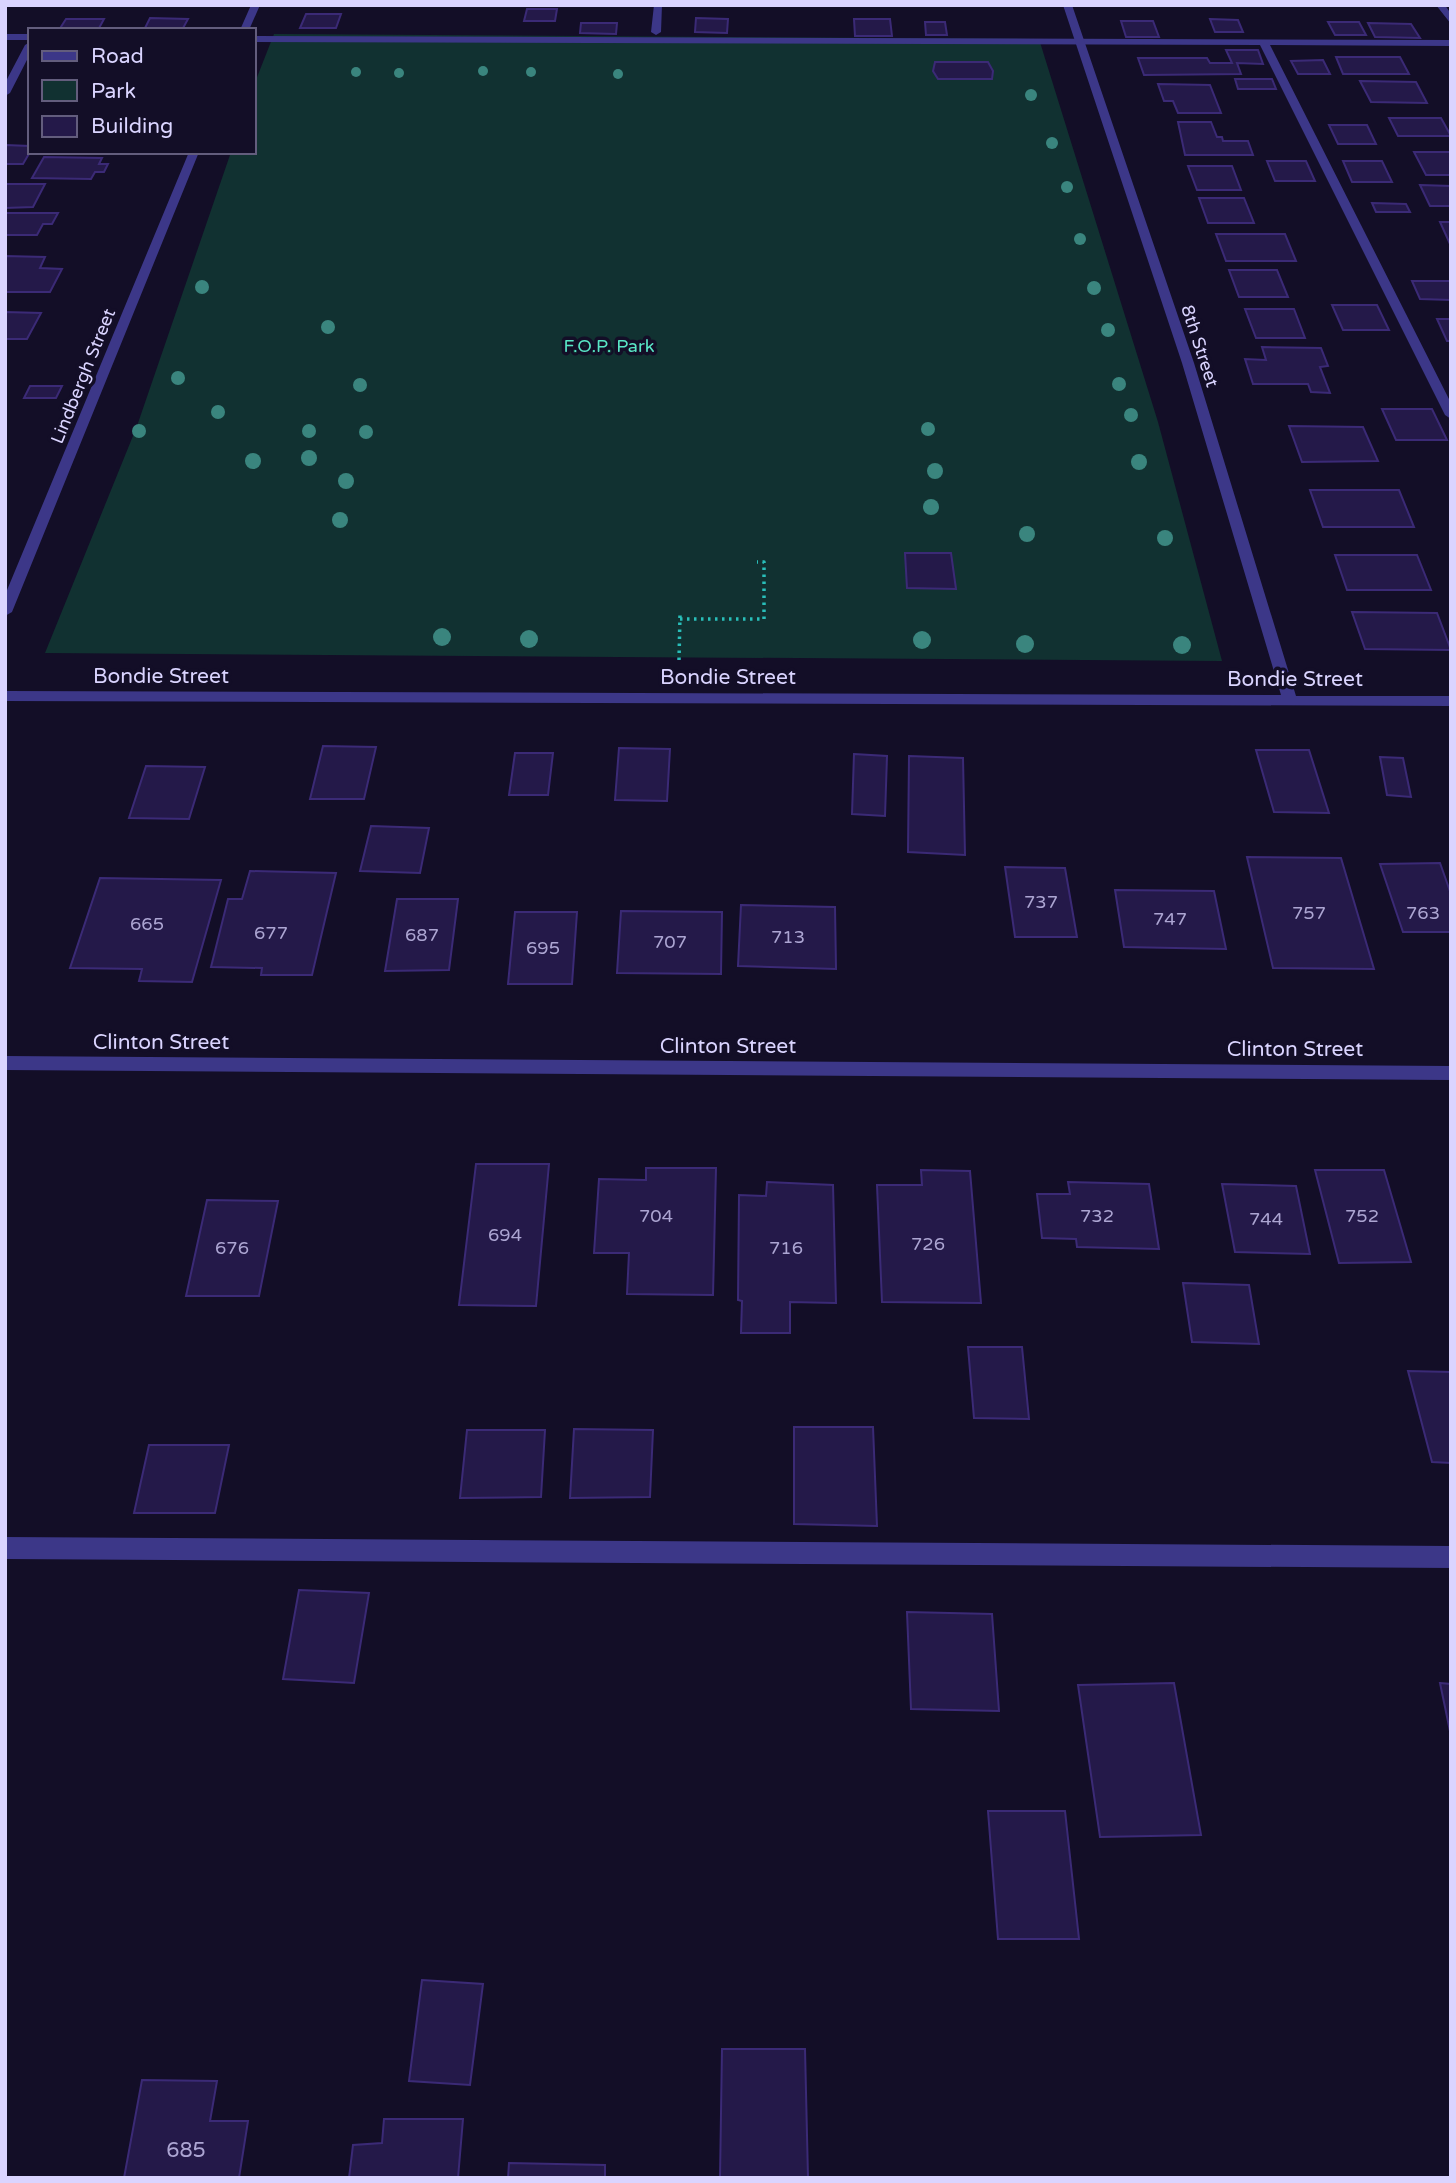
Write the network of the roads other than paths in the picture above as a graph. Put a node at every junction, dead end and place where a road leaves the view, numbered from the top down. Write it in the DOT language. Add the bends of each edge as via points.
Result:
graph roads {
  1 [pos="256,5"];
  2 [pos="658,5"];
  3 [pos="1067,5"];
  4 [pos="1440,5"];
  5 [pos="1451,21"];
  6 [pos="245,28"];
  7 [pos="656,32"];
  8 [pos="5,37"];
  9 [pos="28,37"];
  10 [pos="256,39"];
  11 [pos="1078,43"];
  12 [pos="1264,43"];
  13 [pos="1451,43"];
  14 [pos="28,49"];
  15 [pos="5,93"];
  16 [pos="193,154"];
  17 [pos="1451,415"];
  18 [pos="5,612"];
  19 [pos="5,696"];
  20 [pos="1290,700"];
  21 [pos="1451,701"];
  22 [pos="5,1063"];
  23 [pos="1451,1073"];
  24 [pos="5,1548"];
  25 [pos="1451,1557"];
  1 -- 6 [label="street"];
  2 -- 7 [label="street"];
  3 -- 11 [label="street, 8th Street"];
  4 -- 5 [label="street"];
  8 -- 9 [label="street"];
  10 -- 11 [label="street"];
  11 -- 12 [label="street"];
  11 -- 20 [label="street, 8th Street" via="1188,363"];
  12 -- 13 [label="street"];
  12 -- 17 [label="street"];
  14 -- 15 [label="street"];
  16 -- 18 [label="street, Lindbergh Street"];
  19 -- 20 [label="street, Bondie Street"];
  20 -- 21 [label="street, Bondie Street"];
  22 -- 23 [label="street, Clinton Street"];
  24 -- 25 [label="street"];
}
